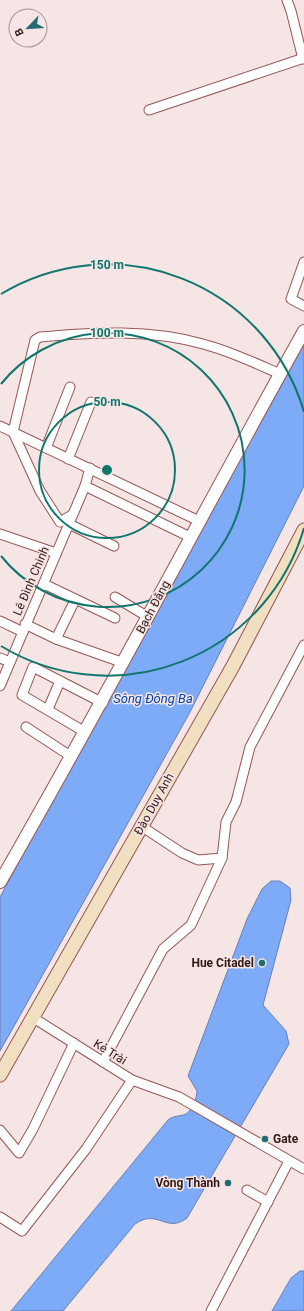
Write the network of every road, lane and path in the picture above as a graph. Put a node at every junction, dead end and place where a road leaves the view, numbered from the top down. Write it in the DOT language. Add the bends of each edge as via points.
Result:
graph roads {
  1 [pos="287,0"];
  2 [pos="304,58"];
  3 [pos="149,110"];
  4 [pos="304,262"];
  5 [pos="304,306"];
  6 [pos="304,331"];
  7 [pos="280,374"];
  8 [pos="70,387"];
  9 [pos="91,402"];
  10 [pos="0,426"];
  11 [pos="13,432"];
  12 [pos="46,448"];
  13 [pos="68,459"];
  14 [pos="90,468"];
  15 [pos="85,486"];
  16 [pos="72,514"];
  17 [pos="199,520"];
  18 [pos="69,524"];
  19 [pos="304,530"];
  20 [pos="0,534"];
  21 [pos="190,538"];
  22 [pos="114,546"];
  23 [pos="56,553"];
  24 [pos="44,584"];
  25 [pos="115,597"];
  26 [pos="75,600"];
  27 [pos="148,617"];
  28 [pos="115,618"];
  29 [pos="0,622"];
  30 [pos="24,628"];
  31 [pos="56,639"];
  32 [pos="304,645"];
  33 [pos="0,658"];
  34 [pos="10,662"];
  35 [pos="124,663"];
  36 [pos="60,681"];
  37 [pos="0,686"];
  38 [pos="102,703"];
  39 [pos="48,709"];
  40 [pos="26,728"];
  41 [pos="86,732"];
  42 [pos="72,758"];
  43 [pos="142,826"];
  44 [pos="222,858"];
  45 [pos="0,882"];
  46 [pos="32,1017"];
  47 [pos="74,1043"];
  48 [pos="103,1062"];
  49 [pos="0,1075"];
  50 [pos="132,1080"];
  51 [pos="0,1130"];
  52 [pos="289,1161"];
  53 [pos="304,1169"];
  54 [pos="247,1190"];
  55 [pos="268,1202"];
  56 [pos="0,1217"];
  57 [pos="211,1311"];
  1 -- 2 [label="street"];
  2 -- 3 [label="street"];
  4 -- 5 [label="street" via="291,299"];
  6 -- 7 [label="street, Bạch Đằng"];
  7 -- 11 [label="street" via="205,344 174,337 116,332 40,337 35,340 32,348"];
  7 -- 17 [label="street, Bạch Đằng"];
  8 -- 12 [label="street"];
  9 -- 13 [label="street"];
  10 -- 11 [label="street"];
  11 -- 12 [label="street"];
  11 -- 16 [label="street" via="40,491 60,522"];
  12 -- 13 [label="street"];
  13 -- 14 [label="street"];
  14 -- 15 [label="street, Lê Đình Chinh"];
  14 -- 17 [label="street"];
  15 -- 16 [label="street, Lê Đình Chinh"];
  15 -- 21 [label="street"];
  16 -- 18 [label="street, Lê Đình Chinh"];
  17 -- 21 [label="street, Bạch Đằng"];
  18 -- 22 [label="street"];
  18 -- 23 [label="street, Lê Đình Chinh"];
  19 -- 43 [label="main road, Đào Duy Anh" via="233,666"];
  20 -- 23 [label="street"];
  21 -- 27 [label="street, Bạch Đằng"];
  23 -- 24 [label="street, Lê Đình Chinh"];
  24 -- 26 [label="street"];
  24 -- 30 [label="street, Lê Đình Chinh"];
  25 -- 27 [label="street"];
  26 -- 28 [label="street"];
  26 -- 31 [label="street"];
  27 -- 35 [label="street, Bạch Đằng"];
  29 -- 30 [label="street"];
  30 -- 31 [label="street"];
  30 -- 34 [label="street, Lê Đình Chinh"];
  31 -- 35 [label="street"];
  32 -- 44 [label="street" via="250,747 236,802 226,822"];
  33 -- 34 [label="street"];
  34 -- 37 [label="street, Lê Đình Chinh"];
  35 -- 38 [label="street, Bạch Đằng"];
  36 -- 38 [label="street"];
  36 -- 39 [label="street"];
  36 -- 39 [label="street" via="33,668 22,696"];
  38 -- 41 [label="street, Bạch Đằng"];
  39 -- 41 [label="street"];
  40 -- 42 [label="street"];
  41 -- 42 [label="street, Bạch Đằng"];
  42 -- 45 [label="street, Bạch Đằng"];
  43 -- 44 [label="street" via="182,853 198,860"];
  43 -- 46 [label="main road, Đào Duy Anh"];
  44 -- 48 [label="street" via="191,925 163,949"];
  46 -- 47 [label="street, Kẻ Trài"];
  46 -- 49 [label="main road, Đào Duy Anh"];
  47 -- 48 [label="street, Kẻ Trài"];
  47 -- 51 [label="street" via="19,1153"];
  48 -- 50 [label="street, Kẻ Trài"];
  50 -- 52 [label="street, Kẻ Trài" via="179,1097"];
  50 -- 56 [label="street" via="86,1149 22,1231"];
  52 -- 53 [label="street"];
  52 -- 55 [label="street"];
  54 -- 55 [label="street"];
  55 -- 57 [label="street"];
}
